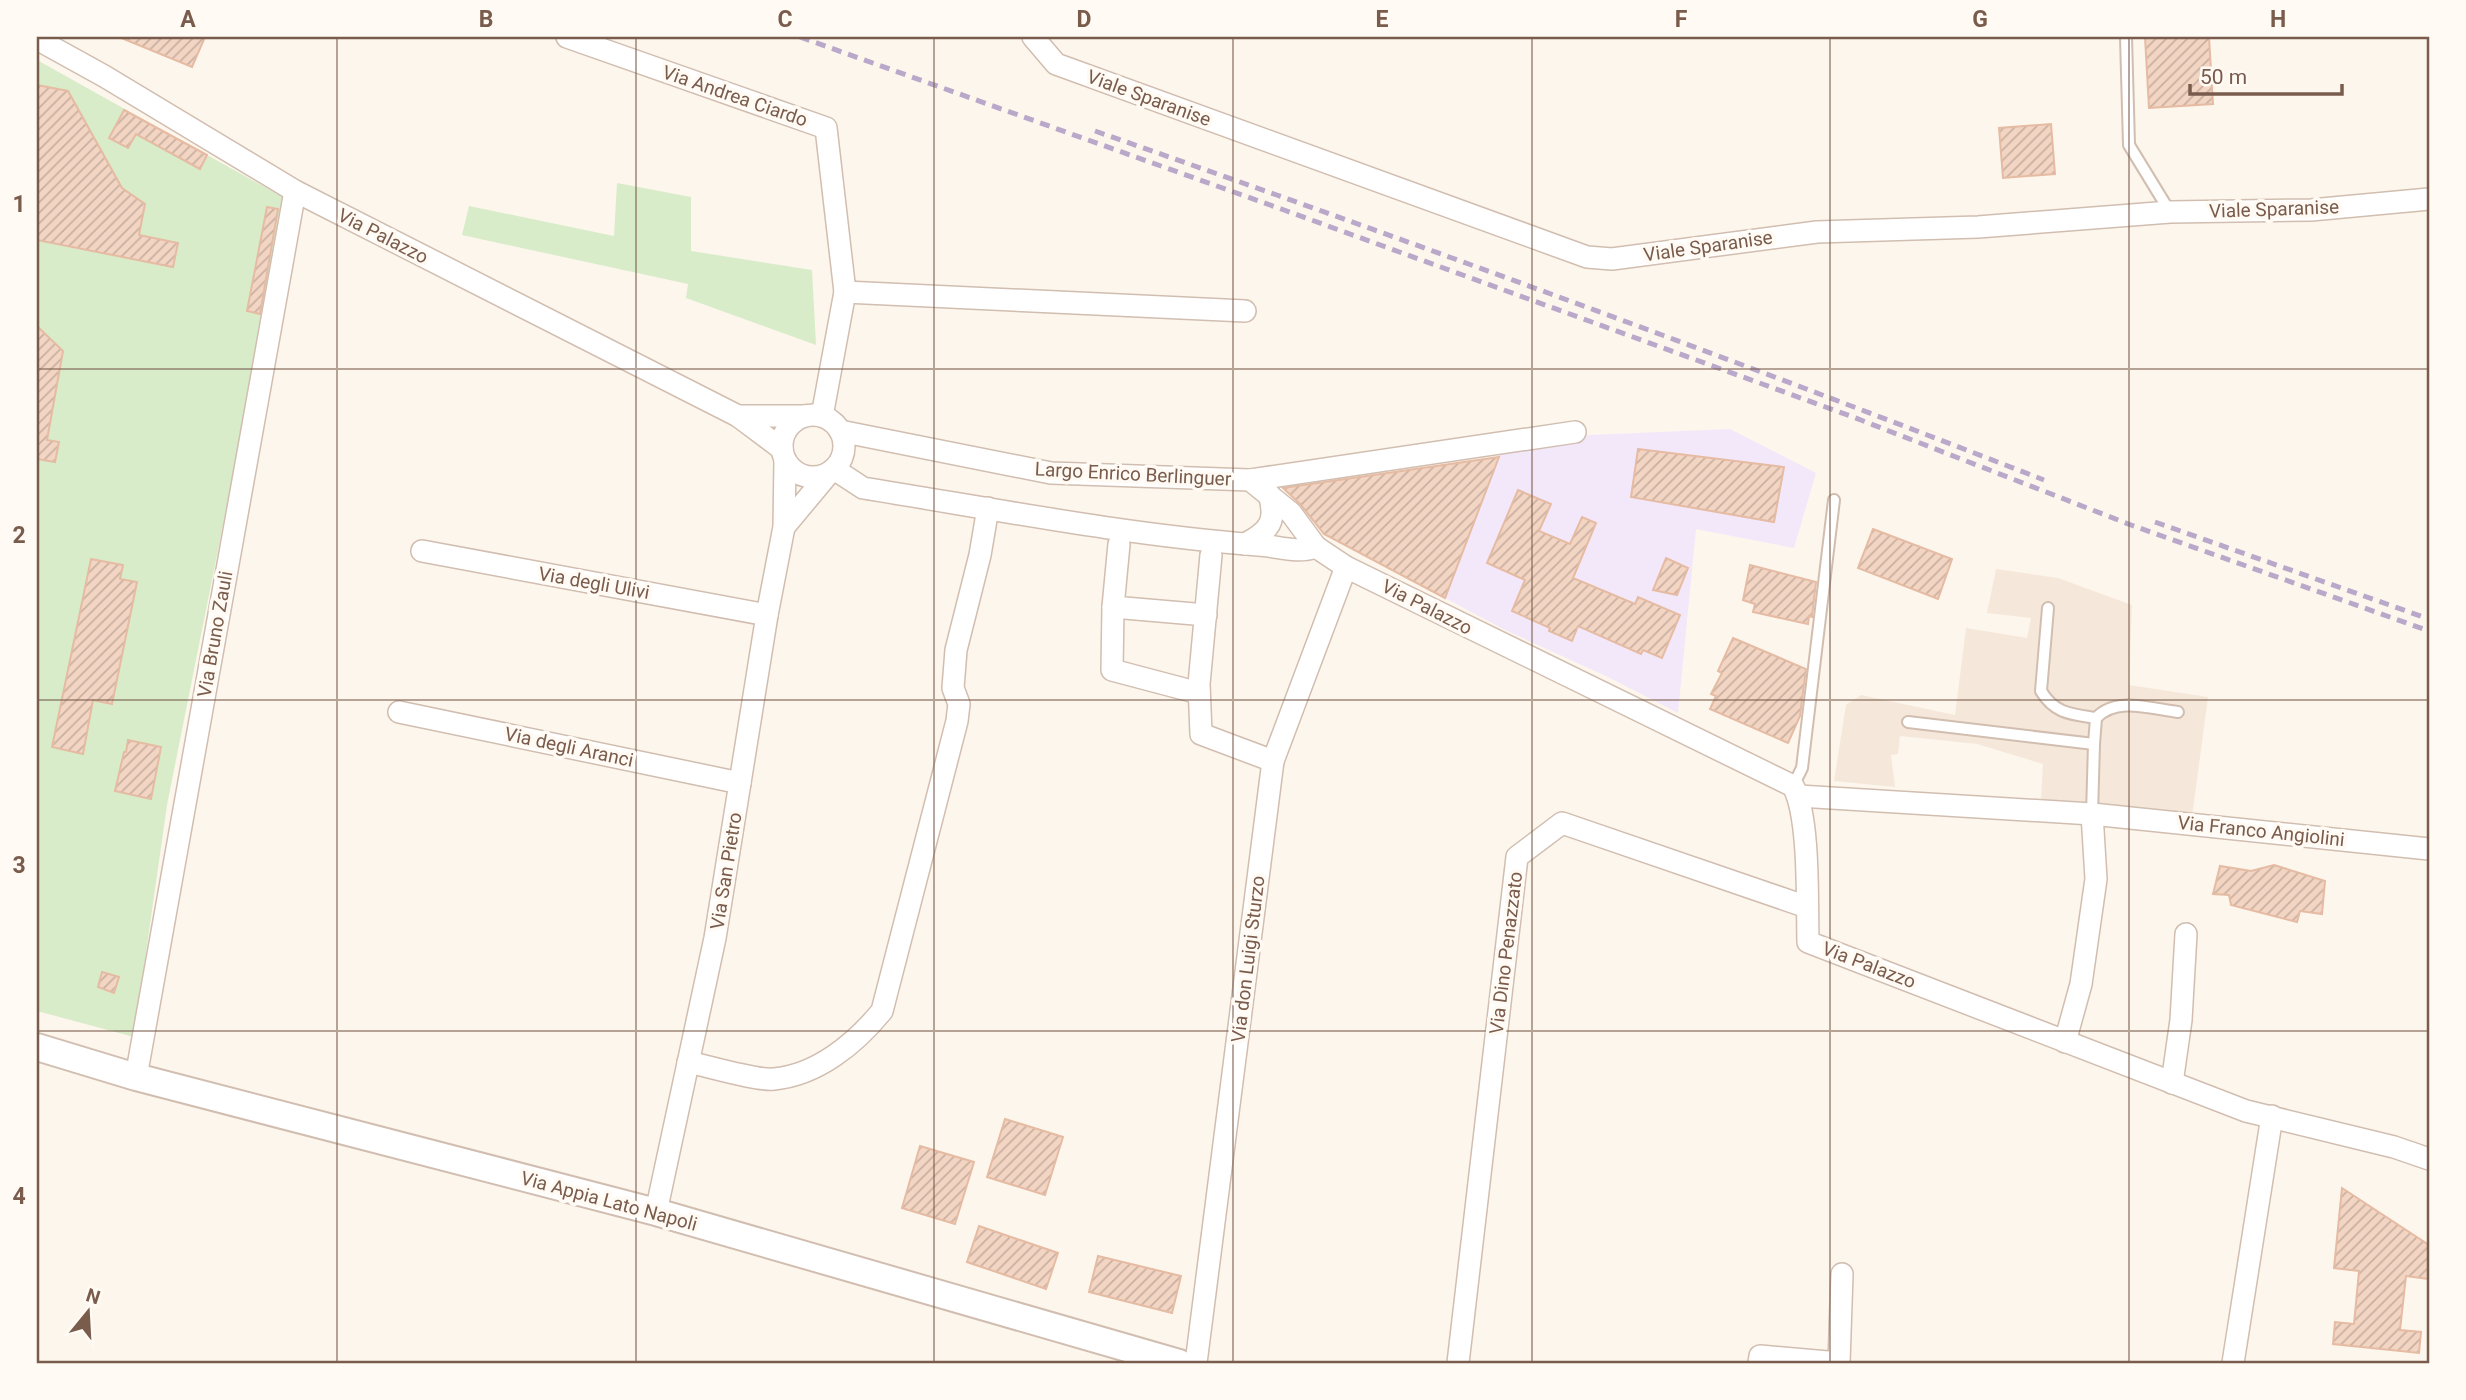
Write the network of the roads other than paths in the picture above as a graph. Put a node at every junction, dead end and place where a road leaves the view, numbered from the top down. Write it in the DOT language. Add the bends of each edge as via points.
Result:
graph roads {
  1 [pos="567,37"];
  2 [pos="1033,37"];
  3 [pos="2126,37"];
  4 [pos="37,39"];
  5 [pos="295,191"];
  6 [pos="2429,199"];
  7 [pos="2170,212"];
  8 [pos="845,292"];
  9 [pos="1245,311"];
  10 [pos="738,416"];
  11 [pos="813,416"];
  12 [pos="840,431"];
  13 [pos="1576,432"];
  14 [pos="783,455"];
  15 [pos="831,471"];
  16 [pos="1250,480"];
  17 [pos="1269,494"];
  18 [pos="1834,500"];
  19 [pos="988,508"];
  20 [pos="784,527"];
  21 [pos="1119,544"];
  22 [pos="1245,544"];
  23 [pos="1316,547"];
  24 [pos="422,551"];
  25 [pos="1212,555"];
  26 [pos="1346,567"];
  27 [pos="1113,607"];
  28 [pos="2048,608"];
  29 [pos="767,615"];
  30 [pos="1206,615"];
  31 [pos="1199,692"];
  32 [pos="398,712"];
  33 [pos="2178,712"];
  34 [pos="2095,718"];
  35 [pos="1908,722"];
  36 [pos="2095,744"];
  37 [pos="1273,761"];
  38 [pos="740,783"];
  39 [pos="1796,791"];
  40 [pos="2092,814"];
  41 [pos="2429,849"];
  42 [pos="1807,907"];
  43 [pos="2186,934"];
  44 [pos="2065,1042"];
  45 [pos="37,1047"];
  46 [pos="688,1062"];
  47 [pos="135,1077"];
  48 [pos="2172,1083"];
  49 [pos="2272,1116"];
  50 [pos="2429,1159"];
  51 [pos="656,1212"];
  52 [pos="1842,1274"];
  53 [pos="1179,1363"];
  54 [pos="1196,1363"];
  55 [pos="1458,1363"];
  56 [pos="1759,1363"];
  57 [pos="2233,1363"];
  1 -- 8 [label="street, Via Andrea Ciardo" via="826,128"];
  2 -- 7 [label="street, Viale Sparanise" via="1056,64 1587,257 1612,259 1817,232"];
  3 -- 7 [label="lane" via="2129,145"];
  4 -- 5 [label="street, Via Palazzo"];
  5 -- 10 [label="street, Via Palazzo"];
  5 -- 47 [label="street, Via Bruno Zauli"];
  6 -- 7 [label="street, Viale Sparanise" via="2311,210"];
  8 -- 9 [label="street"];
  8 -- 11 [label="street, Via Andrea Ciardo"];
  10 -- 11 [label="street, Via Palazzo"];
  10 -- 14 [label="street, Via Palazzo"];
  11 -- 12 [label="street"];
  11 -- 14 [label="street" via="786,430"];
  12 -- 15 [label="street" via="844,447 841,460"];
  12 -- 16 [label="street, Largo Enrico Berlinguer" via="1051,473"];
  13 -- 16 [label="street"];
  14 -- 15 [label="street" via="792,469 804,476 819,477"];
  14 -- 20 [label="street, Via San Pietro"];
  15 -- 19 [label="street" via="863,488"];
  15 -- 20 [label="street, Via San Pietro"];
  16 -- 17 [label="street, Largo Enrico Berlinguer"];
  17 -- 22 [label="street" via="1271,522 1259,537"];
  17 -- 23 [label="street, Largo Enrico Berlinguer" via="1291,513"];
  18 -- 39 [label="lane"];
  19 -- 22 [label="street"];
  19 -- 46 [label="street" via="956,650 953,688 959,704 957,722 882,1012 844,1049 803,1073 771,1079"];
  20 -- 29 [label="street, Via San Pietro"];
  21 -- 27 [label="street"];
  22 -- 23 [label="street" via="1295,551"];
  23 -- 26 [label="street, Via Palazzo"];
  24 -- 29 [label="street, Via degli Ulivi"];
  25 -- 30 [label="street"];
  26 -- 37 [label="street, Via don Luigi Sturzo"];
  26 -- 39 [label="street, Via Palazzo"];
  27 -- 30 [label="street"];
  27 -- 31 [label="street" via="1111,670"];
  28 -- 34 [label="lane" via="2041,691 2062,712"];
  29 -- 38 [label="street, Via San Pietro"];
  30 -- 31 [label="street"];
  31 -- 37 [label="street" via="1201,734"];
  32 -- 38 [label="street, Via degli Aranci"];
  33 -- 34 [label="lane" via="2118,704"];
  34 -- 36 [label="lane"];
  35 -- 36 [label="lane"];
  36 -- 40 [label="lane"];
  37 -- 54 [label="street, Via don Luigi Sturzo"];
  38 -- 46 [label="street, Via San Pietro" via="715,938"];
  39 -- 40 [label="street, Via Franco Angiolini"];
  39 -- 42 [label="street, Via Palazzo" via="1805,840"];
  40 -- 41 [label="street, Via Franco Angiolini"];
  40 -- 44 [label="street" via="2096,879 2081,984"];
  42 -- 44 [label="street, Via Palazzo" via="1808,942"];
  42 -- 55 [label="street, Via Dino Penazzato" via="1562,823 1517,857"];
  43 -- 48 [label="street" via="2182,1020"];
  44 -- 48 [label="street, Via Palazzo"];
  45 -- 47 [label="street, Via Appia Lato Napoli"];
  46 -- 51 [label="street, Via San Pietro"];
  47 -- 51 [label="street, Via Appia Lato Napoli"];
  48 -- 49 [label="street, Via Palazzo"];
  49 -- 50 [label="street, Via Palazzo"];
  49 -- 57 [label="street"];
  51 -- 53 [label="street, Via Appia Lato Napoli"];
  52 -- 56 [label="street" via="1839,1363 1760,1356"];
}
